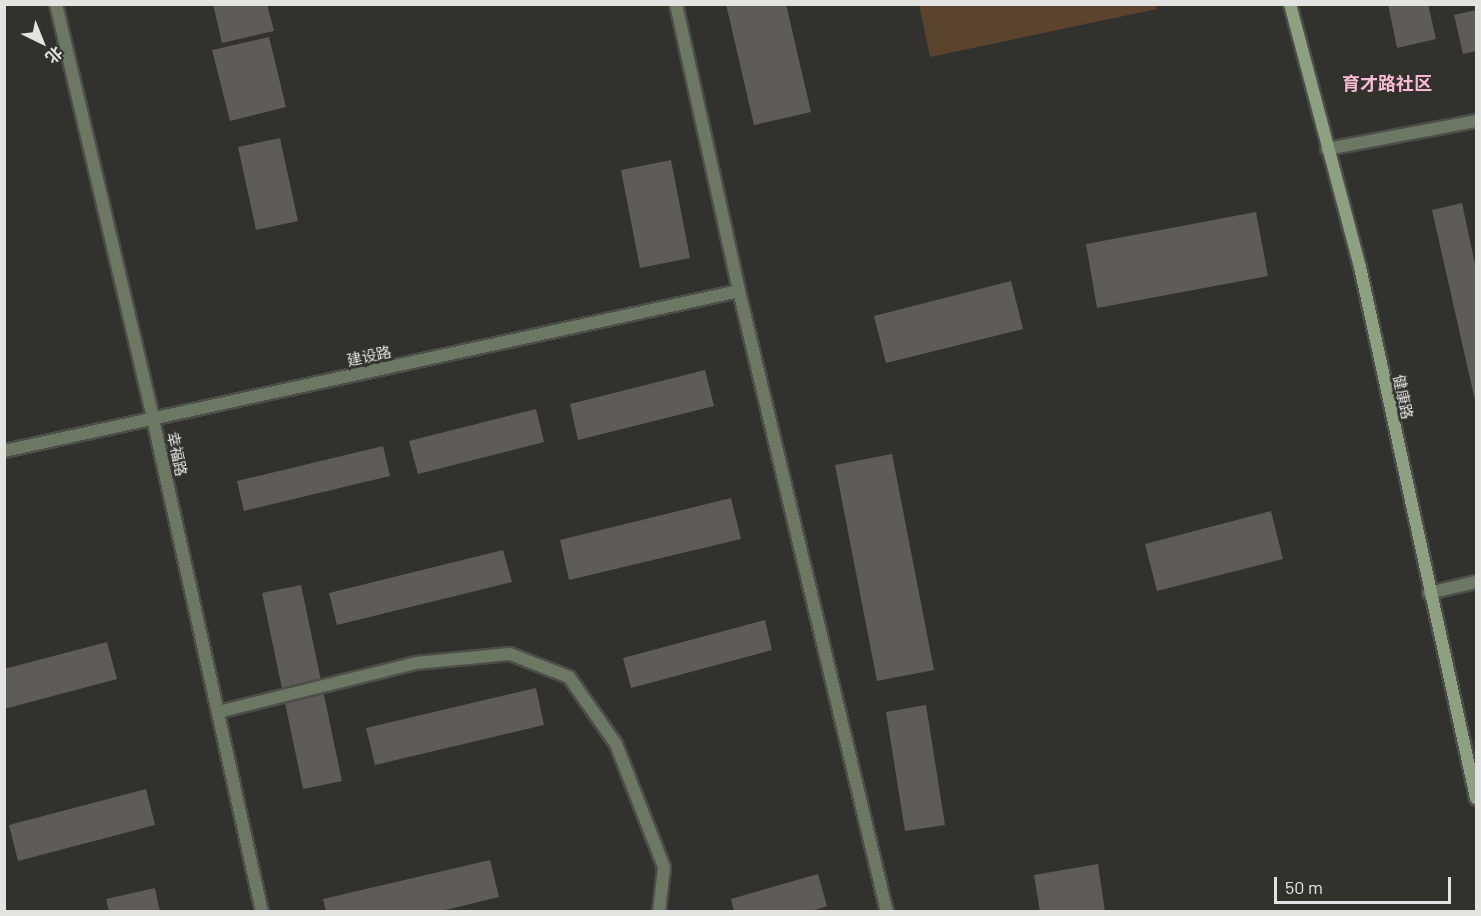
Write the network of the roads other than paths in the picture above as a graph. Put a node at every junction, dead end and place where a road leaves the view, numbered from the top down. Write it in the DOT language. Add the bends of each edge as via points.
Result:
graph roads {
  1 [pos="56,4"];
  2 [pos="676,4"];
  3 [pos="1290,4"];
  4 [pos="1476,121"];
  5 [pos="1327,149"];
  6 [pos="739,291"];
  7 [pos="153,419"];
  8 [pos="4,451"];
  9 [pos="1476,582"];
  10 [pos="1429,593"];
  11 [pos="218,712"];
  12 [pos="1476,798"];
  13 [pos="262,912"];
  14 [pos="659,912"];
  15 [pos="887,912"];
  1 -- 7 [label="street, 幸福路"];
  2 -- 6 [label="street"];
  3 -- 5 [label="main road, 健康路"];
  4 -- 5 [label="street"];
  5 -- 10 [label="main road, 健康路" via="1360,267"];
  6 -- 7 [label="street, 建设路"];
  6 -- 15 [label="street"];
  7 -- 8 [label="street, 建设路"];
  7 -- 11 [label="street, 幸福路"];
  9 -- 10 [label="street"];
  10 -- 12 [label="main road, 健康路"];
  11 -- 13 [label="street, 幸福路"];
  11 -- 14 [label="street" via="428,662 510,654 569,677 616,744 664,867"];
}
